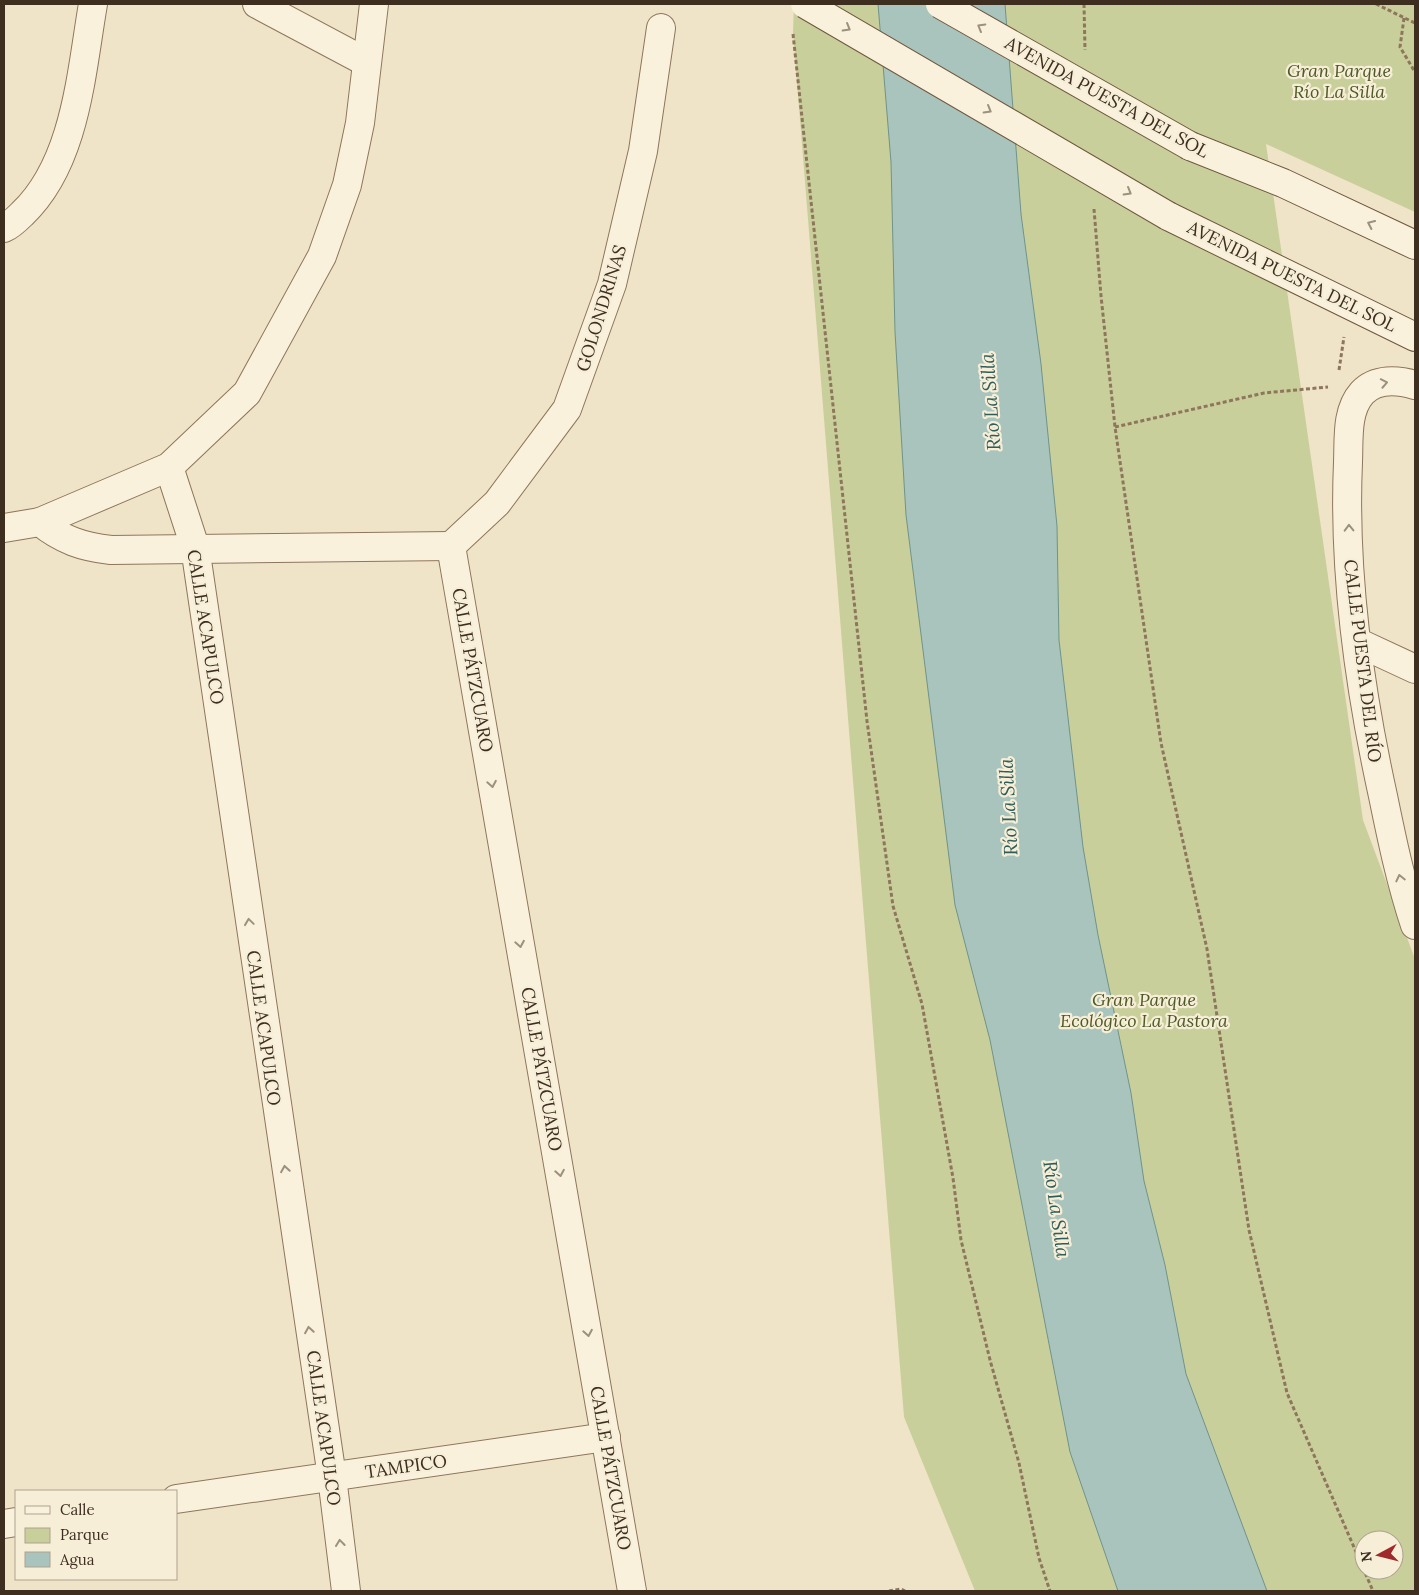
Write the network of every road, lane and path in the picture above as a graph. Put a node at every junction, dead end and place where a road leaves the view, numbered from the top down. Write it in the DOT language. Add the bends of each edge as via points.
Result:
graph roads {
  1 [pos="93,4"];
  2 [pos="257,4"];
  3 [pos="374,4"];
  4 [pos="805,4"];
  5 [pos="940,4"];
  6 [pos="1084,4"];
  7 [pos="1376,4"];
  8 [pos="1404,18"];
  9 [pos="1415,24"];
  10 [pos="661,28"];
  11 [pos="793,32"];
  12 [pos="1086,57"];
  13 [pos="366,62"];
  14 [pos="1415,72"];
  15 [pos="1094,202"];
  16 [pos="4,228"];
  17 [pos="1415,245"];
  18 [pos="1349,305"];
  19 [pos="1415,337"];
  20 [pos="1336,376"];
  21 [pos="1334,383"];
  22 [pos="1415,385"];
  23 [pos="1115,427"];
  24 [pos="169,467"];
  25 [pos="40,522"];
  26 [pos="4,528"];
  27 [pos="451,546"];
  28 [pos="194,548"];
  29 [pos="1357,642"];
  30 [pos="1415,669"];
  31 [pos="1415,925"];
  32 [pos="606,1437"];
  33 [pos="332,1477"];
  34 [pos="178,1499"];
  35 [pos="346,1591"];
  36 [pos="632,1591"];
  37 [pos="889,1591"];
  38 [pos="906,1591"];
  39 [pos="1050,1591"];
  40 [pos="1373,1591"];
  1 -- 16 [label="street" via="75,112 51,178 33,204"];
  2 -- 13 [label="street"];
  3 -- 13 [label="street"];
  4 -- 18 [label="street, AVENIDA PUESTA DEL SOL, one-way, bridge" via="1168,216"];
  17 -- 5 [label="street, AVENIDA PUESTA DEL SOL, one-way, bridge" via="1283,183 1190,146"];
  6 -- 12 [label="path"];
  7 -- 8 [label="path"];
  8 -- 9 [label="path"];
  8 -- 14 [label="path" via="1400,47"];
  10 -- 27 [label="street, GOLONDRINAS" via="643,151 612,284 568,410 497,503"];
  11 -- 39 [label="path" via="867,721 892,906 922,1004 963,1250"];
  13 -- 24 [label="street" via="360,123 347,185 322,256 247,393"];
  15 -- 23 [label="path"];
  18 -- 19 [label="street, AVENIDA PUESTA DEL SOL"];
  18 -- 20 [label="path"];
  21 -- 23 [label="path" via="1331,386 1264,393"];
  29 -- 22 [label="street, CALLE PUESTA DEL RÍO, one-way" via="1349,575 1348,478 1353,407 1363,392 1378,383 1399,380"];
  23 -- 40 [label="path" via="1161,743 1207,949 1248,1230 1287,1393"];
  24 -- 25 [label="street"];
  24 -- 28 [label="street, CALLE ACAPULCO"];
  25 -- 26 [label="street"];
  25 -- 28 [label="street" via="67,540 92,548"];
  27 -- 28 [label="street"];
  27 -- 32 [label="street, CALLE PÁTZCUARO, one-way"];
  33 -- 28 [label="street, CALLE ACAPULCO, one-way"];
  29 -- 30 [label="street"];
  31 -- 29 [label="street, CALLE PUESTA DEL RÍO, one-way" via="1402,884 1375,761"];
  32 -- 33 [label="street, TAMPICO"];
  32 -- 36 [label="street, CALLE PÁTZCUARO"];
  33 -- 34 [label="street, TAMPICO"];
  35 -- 33 [label="street, CALLE ACAPULCO, one-way"];
  37 -- 38 [label="path"];
}
